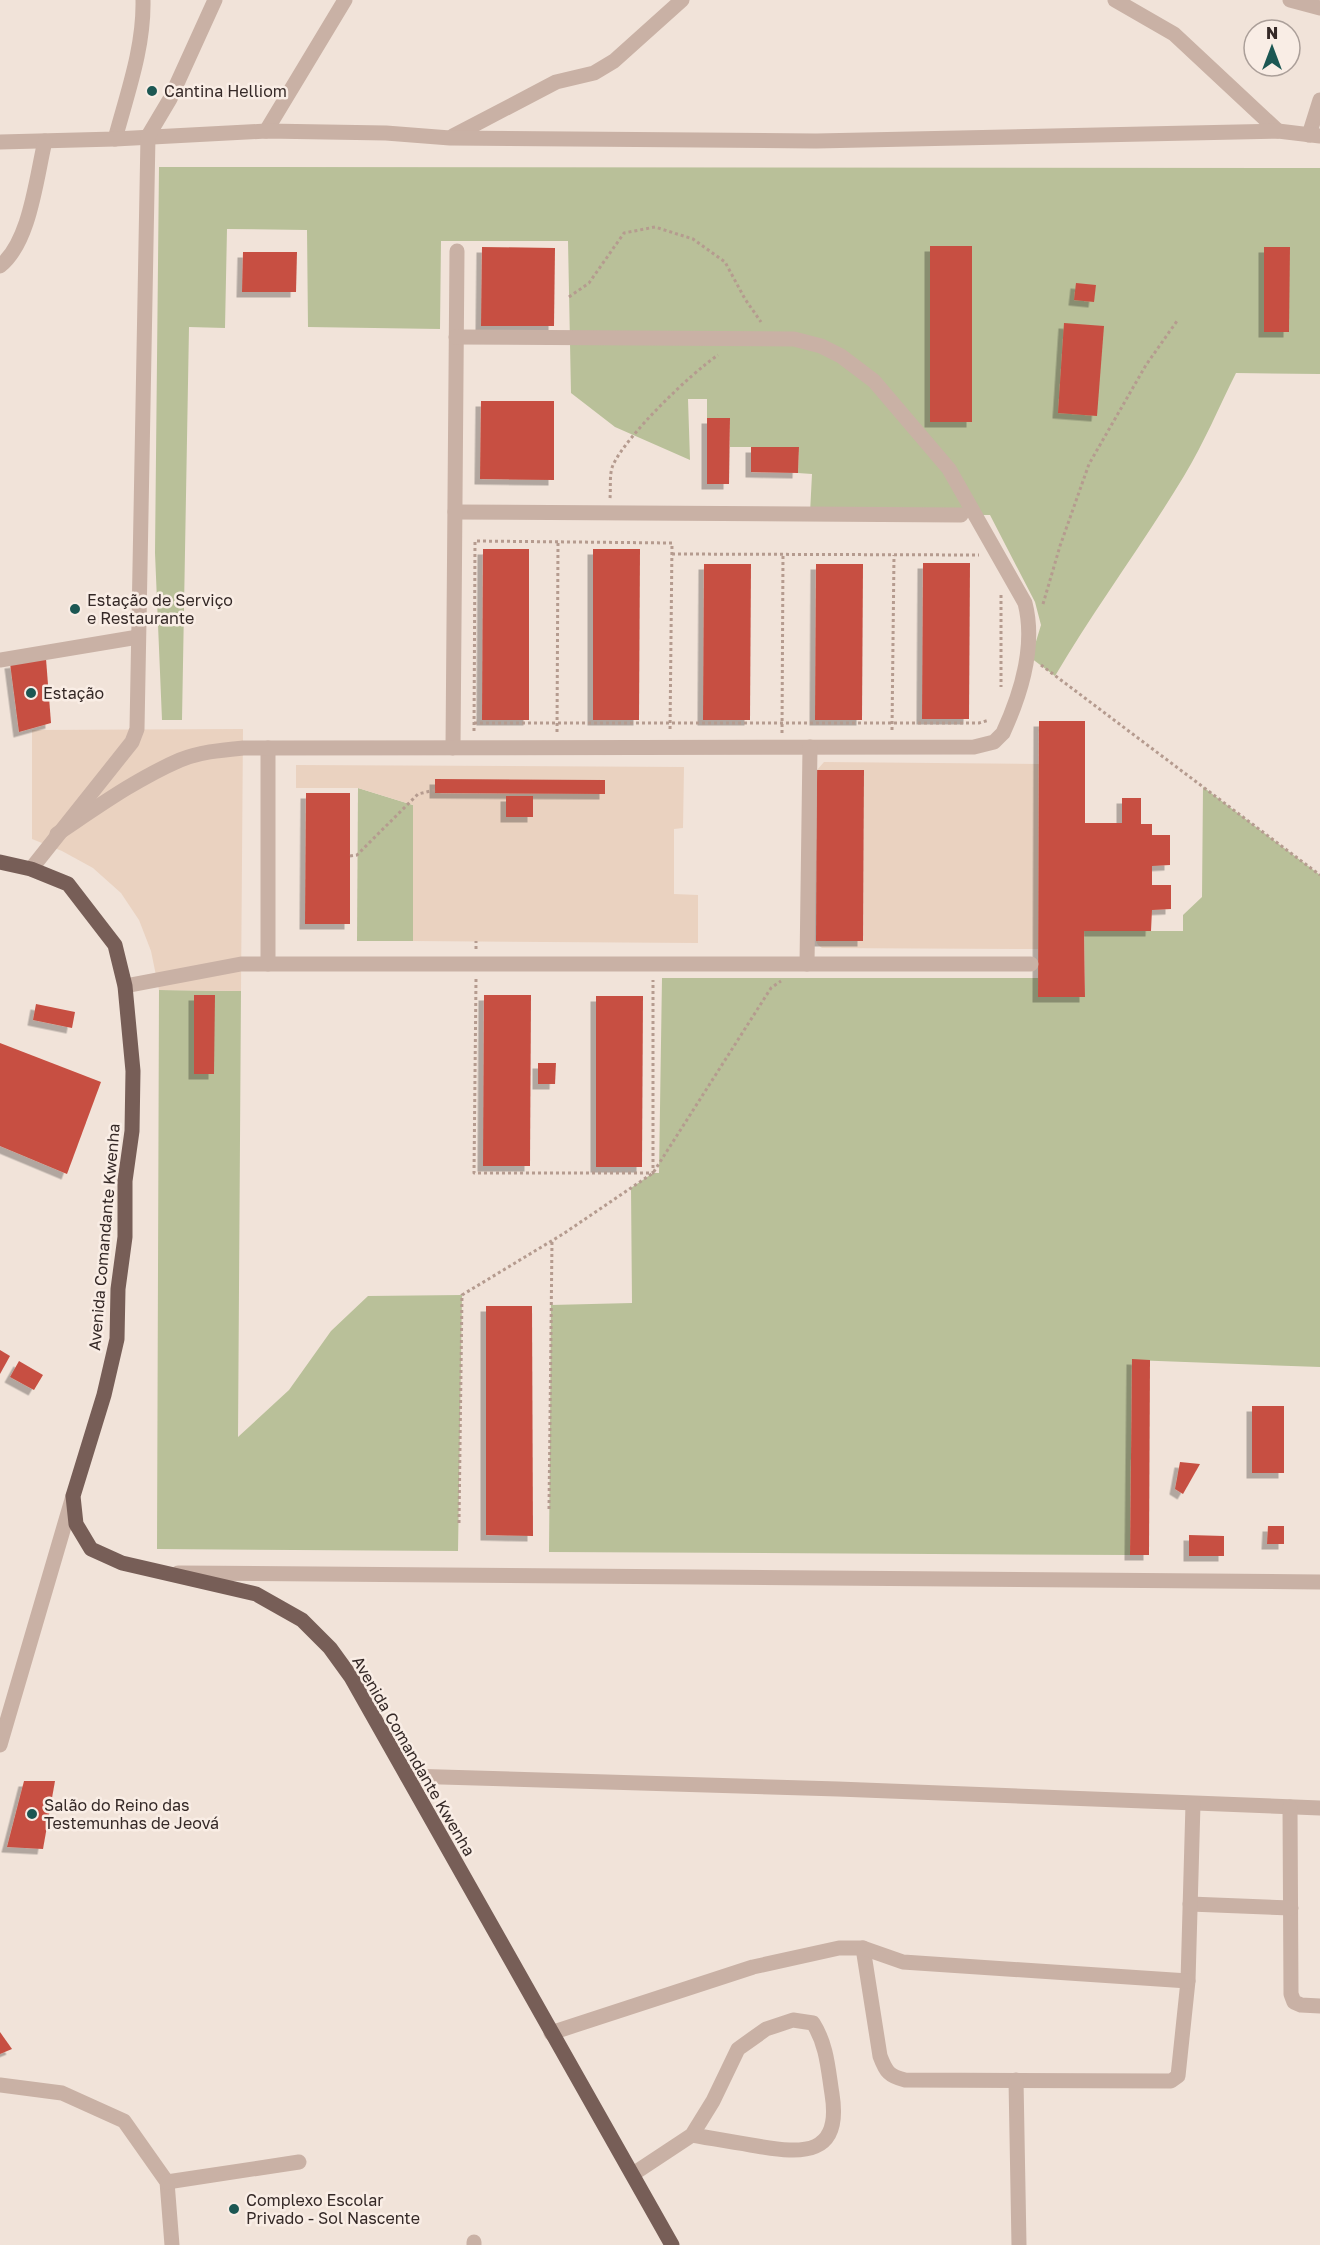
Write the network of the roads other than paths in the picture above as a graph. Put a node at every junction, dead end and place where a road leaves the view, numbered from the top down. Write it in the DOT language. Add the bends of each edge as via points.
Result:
graph roads {
  1 [pos="143,0"];
  2 [pos="215,0"];
  3 [pos="345,0"];
  4 [pos="682,0"];
  5 [pos="1115,0"];
  6 [pos="1290,0"];
  7 [pos="1320,9"];
  8 [pos="1320,100"];
  9 [pos="266,131"];
  10 [pos="1278,131"];
  11 [pos="1314,135"];
  12 [pos="148,136"];
  13 [pos="450,138"];
  14 [pos="115,139"];
  15 [pos="45,141"];
  16 [pos="0,142"];
  17 [pos="457,251"];
  18 [pos="0,266"];
  19 [pos="456,336"];
  20 [pos="455,512"];
  21 [pos="961,515"];
  22 [pos="138,637"];
  23 [pos="0,660"];
  24 [pos="810,747"];
  25 [pos="268,748"];
  26 [pos="453,748"];
  27 [pos="57,834"];
  28 [pos="0,862"];
  29 [pos="31,869"];
  30 [pos="268,964"];
  31 [pos="807,964"];
  32 [pos="1031,964"];
  33 [pos="125,986"];
  34 [pos="73,1496"];
  35 [pos="169,1573"];
  36 [pos="1320,1582"];
  37 [pos="0,1744"];
  38 [pos="406,1776"];
  39 [pos="1193,1804"];
  40 [pos="1290,1807"];
  41 [pos="1320,1808"];
  42 [pos="1190,1904"];
  43 [pos="1291,1908"];
  44 [pos="863,1948"];
  45 [pos="1188,1982"];
  46 [pos="1320,2006"];
  47 [pos="551,2032"];
  48 [pos="1016,2080"];
  49 [pos="0,2085"];
  50 [pos="692,2135"];
  51 [pos="298,2162"];
  52 [pos="633,2174"];
  53 [pos="167,2182"];
  54 [pos="172,2245"];
  55 [pos="672,2245"];
  56 [pos="1019,2245"];
  1 -- 14 [label="street" via="139,50"];
  2 -- 12 [label="street" via="171,99"];
  3 -- 9 [label="street"];
  4 -- 13 [label="street" via="614,61 594,73 556,82"];
  5 -- 10 [label="street" via="1174,34"];
  6 -- 7 [label="street"];
  8 -- 11 [label="street"];
  9 -- 12 [label="street"];
  9 -- 13 [label="street"];
  10 -- 11 [label="street"];
  10 -- 13 [label="street" via="816,141"];
  12 -- 14 [label="street"];
  12 -- 22 [label="street"];
  14 -- 15 [label="street"];
  15 -- 16 [label="street"];
  15 -- 18 [label="street" via="21,238 12,256"];
  17 -- 19 [label="street"];
  19 -- 20 [label="street"];
  19 -- 24 [label="street" via="794,339 841,356 874,381 949,469 1018,589 1030,620 1028,656 1010,718 994,742 974,747"];
  20 -- 21 [label="street"];
  20 -- 26 [label="street"];
  22 -- 23 [label="street"];
  22 -- 27 [label="street" via="137,729 132,742"];
  24 -- 26 [label="street"];
  24 -- 31 [label="street"];
  25 -- 26 [label="street"];
  25 -- 27 [label="street" via="210,752 180,760"];
  25 -- 30 [label="street"];
  27 -- 29 [label="street"];
  28 -- 29 [label="main road, Avenida Comandante Kwenha"];
  29 -- 33 [label="main road, Avenida Comandante Kwenha" via="68,884 92,912 115,945"];
  30 -- 31 [label="street"];
  30 -- 33 [label="street" via="241,964"];
  31 -- 32 [label="street"];
  33 -- 34 [label="main road, Avenida Comandante Kwenha" via="133,1071 132,1119 117,1340"];
  34 -- 35 [label="main road, Avenida Comandante Kwenha" via="76,1524 91,1549 122,1563"];
  34 -- 37 [label="street"];
  35 -- 36 [label="street"];
  35 -- 38 [label="main road, Avenida Comandante Kwenha" via="256,1594 302,1620 351,1677"];
  38 -- 39 [label="street"];
  38 -- 47 [label="main road, Avenida Comandante Kwenha"];
  39 -- 40 [label="street"];
  39 -- 42 [label="street"];
  40 -- 41 [label="street"];
  40 -- 43 [label="street"];
  42 -- 43 [label="street"];
  42 -- 45 [label="street"];
  43 -- 46 [label="street" via="1291,1994 1294,2002 1301,2005"];
  44 -- 45 [label="street" via="903,1962"];
  44 -- 47 [label="street" via="839,1948 753,1967"];
  44 -- 48 [label="street" via="886,2072 905,2080"];
  45 -- 48 [label="street" via="1178,2076 1171,2081"];
  47 -- 52 [label="main road, Avenida Comandante Kwenha"];
  48 -- 56 [label="street"];
  49 -- 53 [label="street" via="63,2094 124,2121"];
  50 -- 50 [label="street" via="738,2049 766,2030 793,2020 813,2023 824,2039 835,2111 832,2132 822,2144 811,2150 791,2152"];
  50 -- 52 [label="street"];
  51 -- 53 [label="street"];
  52 -- 55 [label="main road, Avenida Comandante Kwenha"];
  53 -- 54 [label="street"];
}
